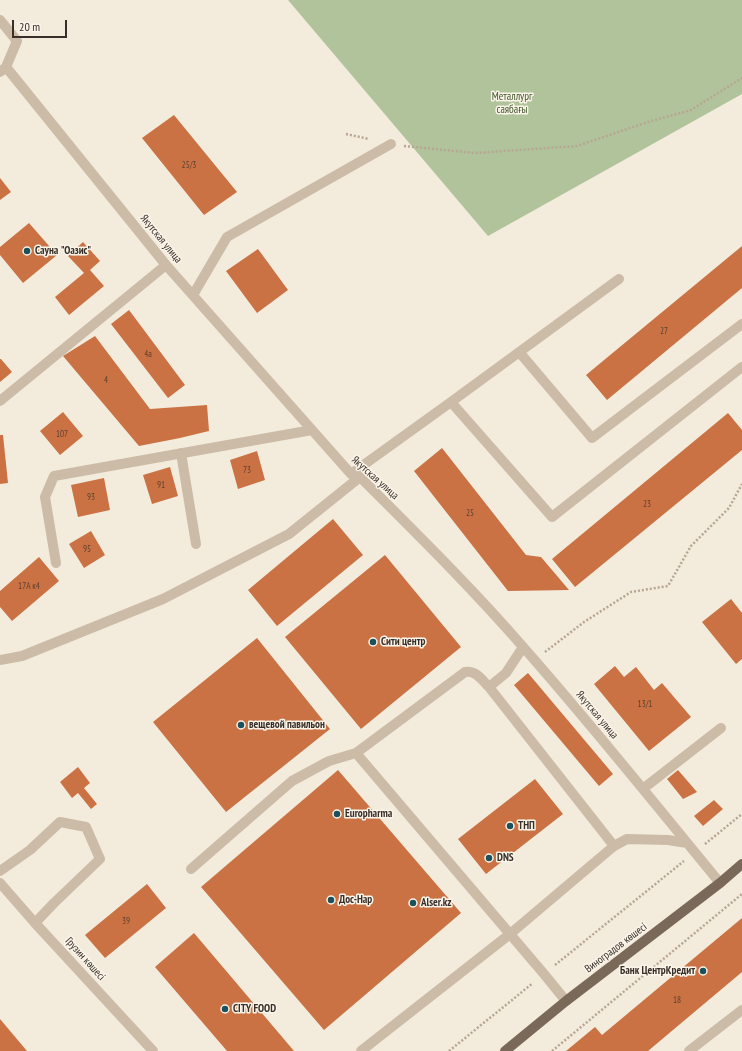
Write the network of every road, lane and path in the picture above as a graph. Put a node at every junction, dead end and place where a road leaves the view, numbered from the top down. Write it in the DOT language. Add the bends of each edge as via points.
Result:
graph roads {
  1 [pos="0,20"];
  2 [pos="3,69"];
  3 [pos="742,78"];
  4 [pos="346,134"];
  5 [pos="391,144"];
  6 [pos="166,265"];
  7 [pos="619,279"];
  8 [pos="193,295"];
  9 [pos="742,324"];
  10 [pos="520,353"];
  11 [pos="742,367"];
  12 [pos="0,401"];
  13 [pos="451,402"];
  14 [pos="312,430"];
  15 [pos="181,453"];
  16 [pos="355,476"];
  17 [pos="742,484"];
  18 [pos="196,544"];
  19 [pos="56,563"];
  20 [pos="523,647"];
  21 [pos="0,660"];
  22 [pos="534,660"];
  23 [pos="489,687"];
  24 [pos="721,728"];
  25 [pos="356,753"];
  26 [pos="644,788"];
  27 [pos="742,814"];
  28 [pos="687,843"];
  29 [pos="614,846"];
  30 [pos="695,852"];
  31 [pos="742,864"];
  32 [pos="191,869"];
  33 [pos="0,871"];
  34 [pos="0,883"];
  35 [pos="720,883"];
  36 [pos="742,894"];
  37 [pos="35,923"];
  38 [pos="510,934"];
  39 [pos="544,974"];
  40 [pos="566,1001"];
  41 [pos="742,1010"];
  42 [pos="153,1051"];
  43 [pos="361,1051"];
  44 [pos="449,1051"];
  45 [pos="505,1051"];
  46 [pos="552,1051"];
  47 [pos="689,1051"];
  1 -- 2 [label="street" via="17,41"];
  2 -- 6 [label="street, Якутская улица"];
  3 -- 5 [label="path" via="691,110 577,146 475,154"];
  4 -- 5 [label="path"];
  5 -- 8 [label="street" via="227,237"];
  6 -- 8 [label="street, Якутская улица"];
  6 -- 12 [label="street"];
  7 -- 10 [label="street"];
  8 -- 14 [label="street, Якутская улица"];
  9 -- 10 [label="street" via="592,438"];
  10 -- 13 [label="street"];
  11 -- 13 [label="street" via="552,517"];
  13 -- 16 [label="street"];
  14 -- 15 [label="street"];
  14 -- 16 [label="street, Якутская улица"];
  15 -- 18 [label="street"];
  15 -- 19 [label="street" via="54,476 45,498"];
  16 -- 20 [label="street, Якутская улица" via="440,557"];
  16 -- 21 [label="street" via="289,534 163,599 22,656"];
  17 -- 22 [label="path" via="729,508 691,546 668,586 631,592 584,622"];
  20 -- 22 [label="street, Якутская улица"];
  20 -- 23 [label="street" via="506,673"];
  22 -- 26 [label="street, Якутская улица"];
  23 -- 25 [label="street" via="475,673 465,672"];
  23 -- 29 [label="street"];
  24 -- 26 [label="street"];
  25 -- 32 [label="street" via="329,761 292,781"];
  25 -- 38 [label="street"];
  26 -- 28 [label="street, Якутская улица"];
  27 -- 30 [label="path"];
  28 -- 29 [label="street" via="628,839"];
  28 -- 30 [label="street, Якутская улица"];
  29 -- 38 [label="street"];
  30 -- 35 [label="street, Якутская улица"];
  30 -- 39 [label="path"];
  31 -- 35 [label="main road, Виноградов көшесі"];
  33 -- 37 [label="street" via="30,850 60,822 86,827 100,859"];
  34 -- 37 [label="street, Грузин көшесі"];
  35 -- 40 [label="main road, Виноградов көшесі"];
  36 -- 46 [label="path"];
  37 -- 42 [label="street, Грузин көшесі"];
  38 -- 39 [label="street"];
  38 -- 43 [label="street"];
  39 -- 40 [label="street"];
  39 -- 44 [label="path"];
  40 -- 45 [label="main road, Виноградов көшесі"];
  41 -- 47 [label="street"];
}
